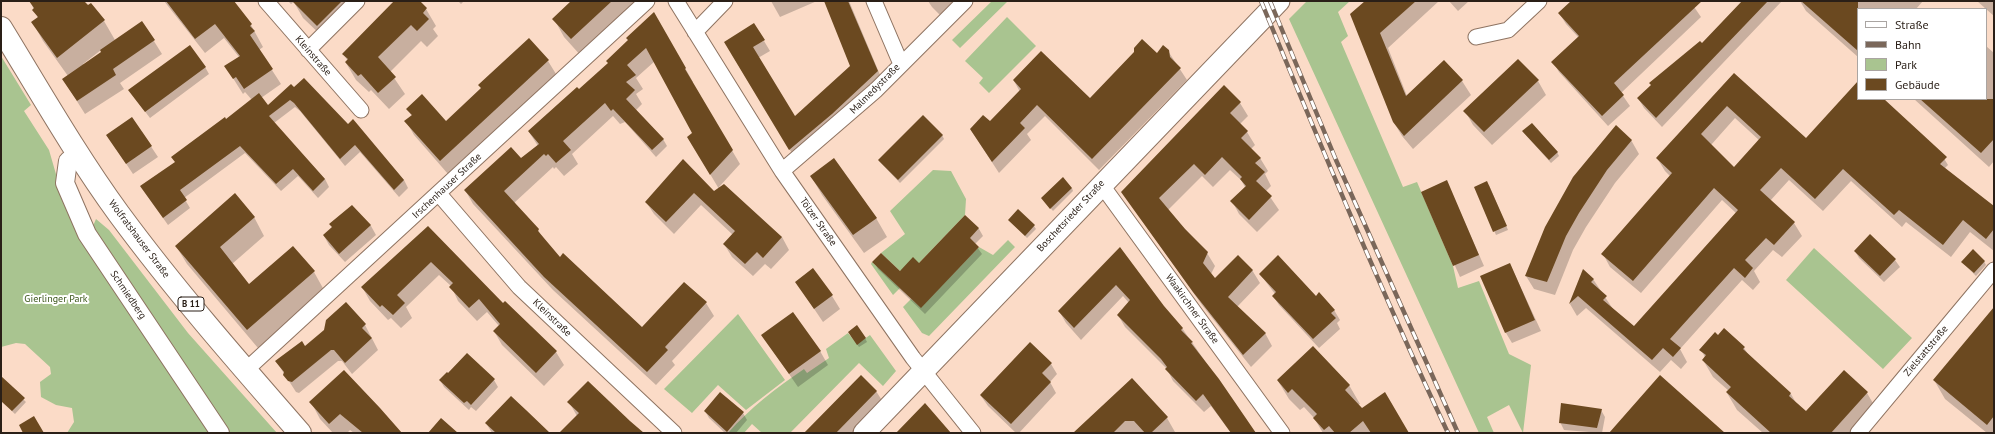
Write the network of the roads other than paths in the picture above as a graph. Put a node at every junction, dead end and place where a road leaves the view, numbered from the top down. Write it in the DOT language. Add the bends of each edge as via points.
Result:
graph roads {
  1 [pos="266,1"];
  2 [pos="357,1"];
  3 [pos="647,1"];
  4 [pos="676,1"];
  5 [pos="725,1"];
  6 [pos="874,1"];
  7 [pos="964,1"];
  8 [pos="1280,1"];
  9 [pos="1539,1"];
  10 [pos="1,28"];
  11 [pos="695,32"];
  12 [pos="1476,38"];
  13 [pos="308,50"];
  14 [pos="900,64"];
  15 [pos="361,110"];
  16 [pos="78,153"];
  17 [pos="782,171"];
  18 [pos="1101,184"];
  19 [pos="439,194"];
  20 [pos="1994,270"];
  21 [pos="246,370"];
  22 [pos="924,372"];
  23 [pos="220,433"];
  24 [pos="300,433"];
  25 [pos="674,433"];
  26 [pos="864,433"];
  27 [pos="973,433"];
  28 [pos="1282,433"];
  29 [pos="1858,433"];
  1 -- 13 [label="street, Kleinstraße"];
  2 -- 13 [label="street"];
  3 -- 19 [label="street, Irschenhauser Straße"];
  4 -- 11 [label="street, Tölzer Straße"];
  5 -- 11 [label="street"];
  6 -- 14 [label="street"];
  7 -- 14 [label="street, Malmedystraße"];
  8 -- 18 [label="main road, Boschetsrieder Straße"];
  9 -- 12 [label="street" via="1508,30"];
  10 -- 16 [label="main road, Wolfratshauser Straße / B 11"];
  11 -- 17 [label="street, Tölzer Straße"];
  13 -- 15 [label="street, Kleinstraße"];
  14 -- 17 [label="street, Malmedystraße" via="843,121"];
  16 -- 21 [label="main road, Wolfratshauser Straße / B 11" via="132,231"];
  16 -- 23 [label="street, Schmiedberg" via="68,161 65,183 87,234"];
  17 -- 22 [label="street, Tölzer Straße"];
  18 -- 22 [label="main road, Boschetsrieder Straße"];
  18 -- 28 [label="street, Waakirchner Straße"];
  19 -- 21 [label="street, Irschenhauser Straße"];
  19 -- 25 [label="street, Kleinstraße" via="519,288"];
  20 -- 29 [label="street, Zielstattstraße"];
  21 -- 24 [label="main road, Wolfratshauser Straße / B 11"];
  22 -- 26 [label="main road, Boschetsrieder Straße"];
  22 -- 27 [label="street, Tölzer Straße"];
}
